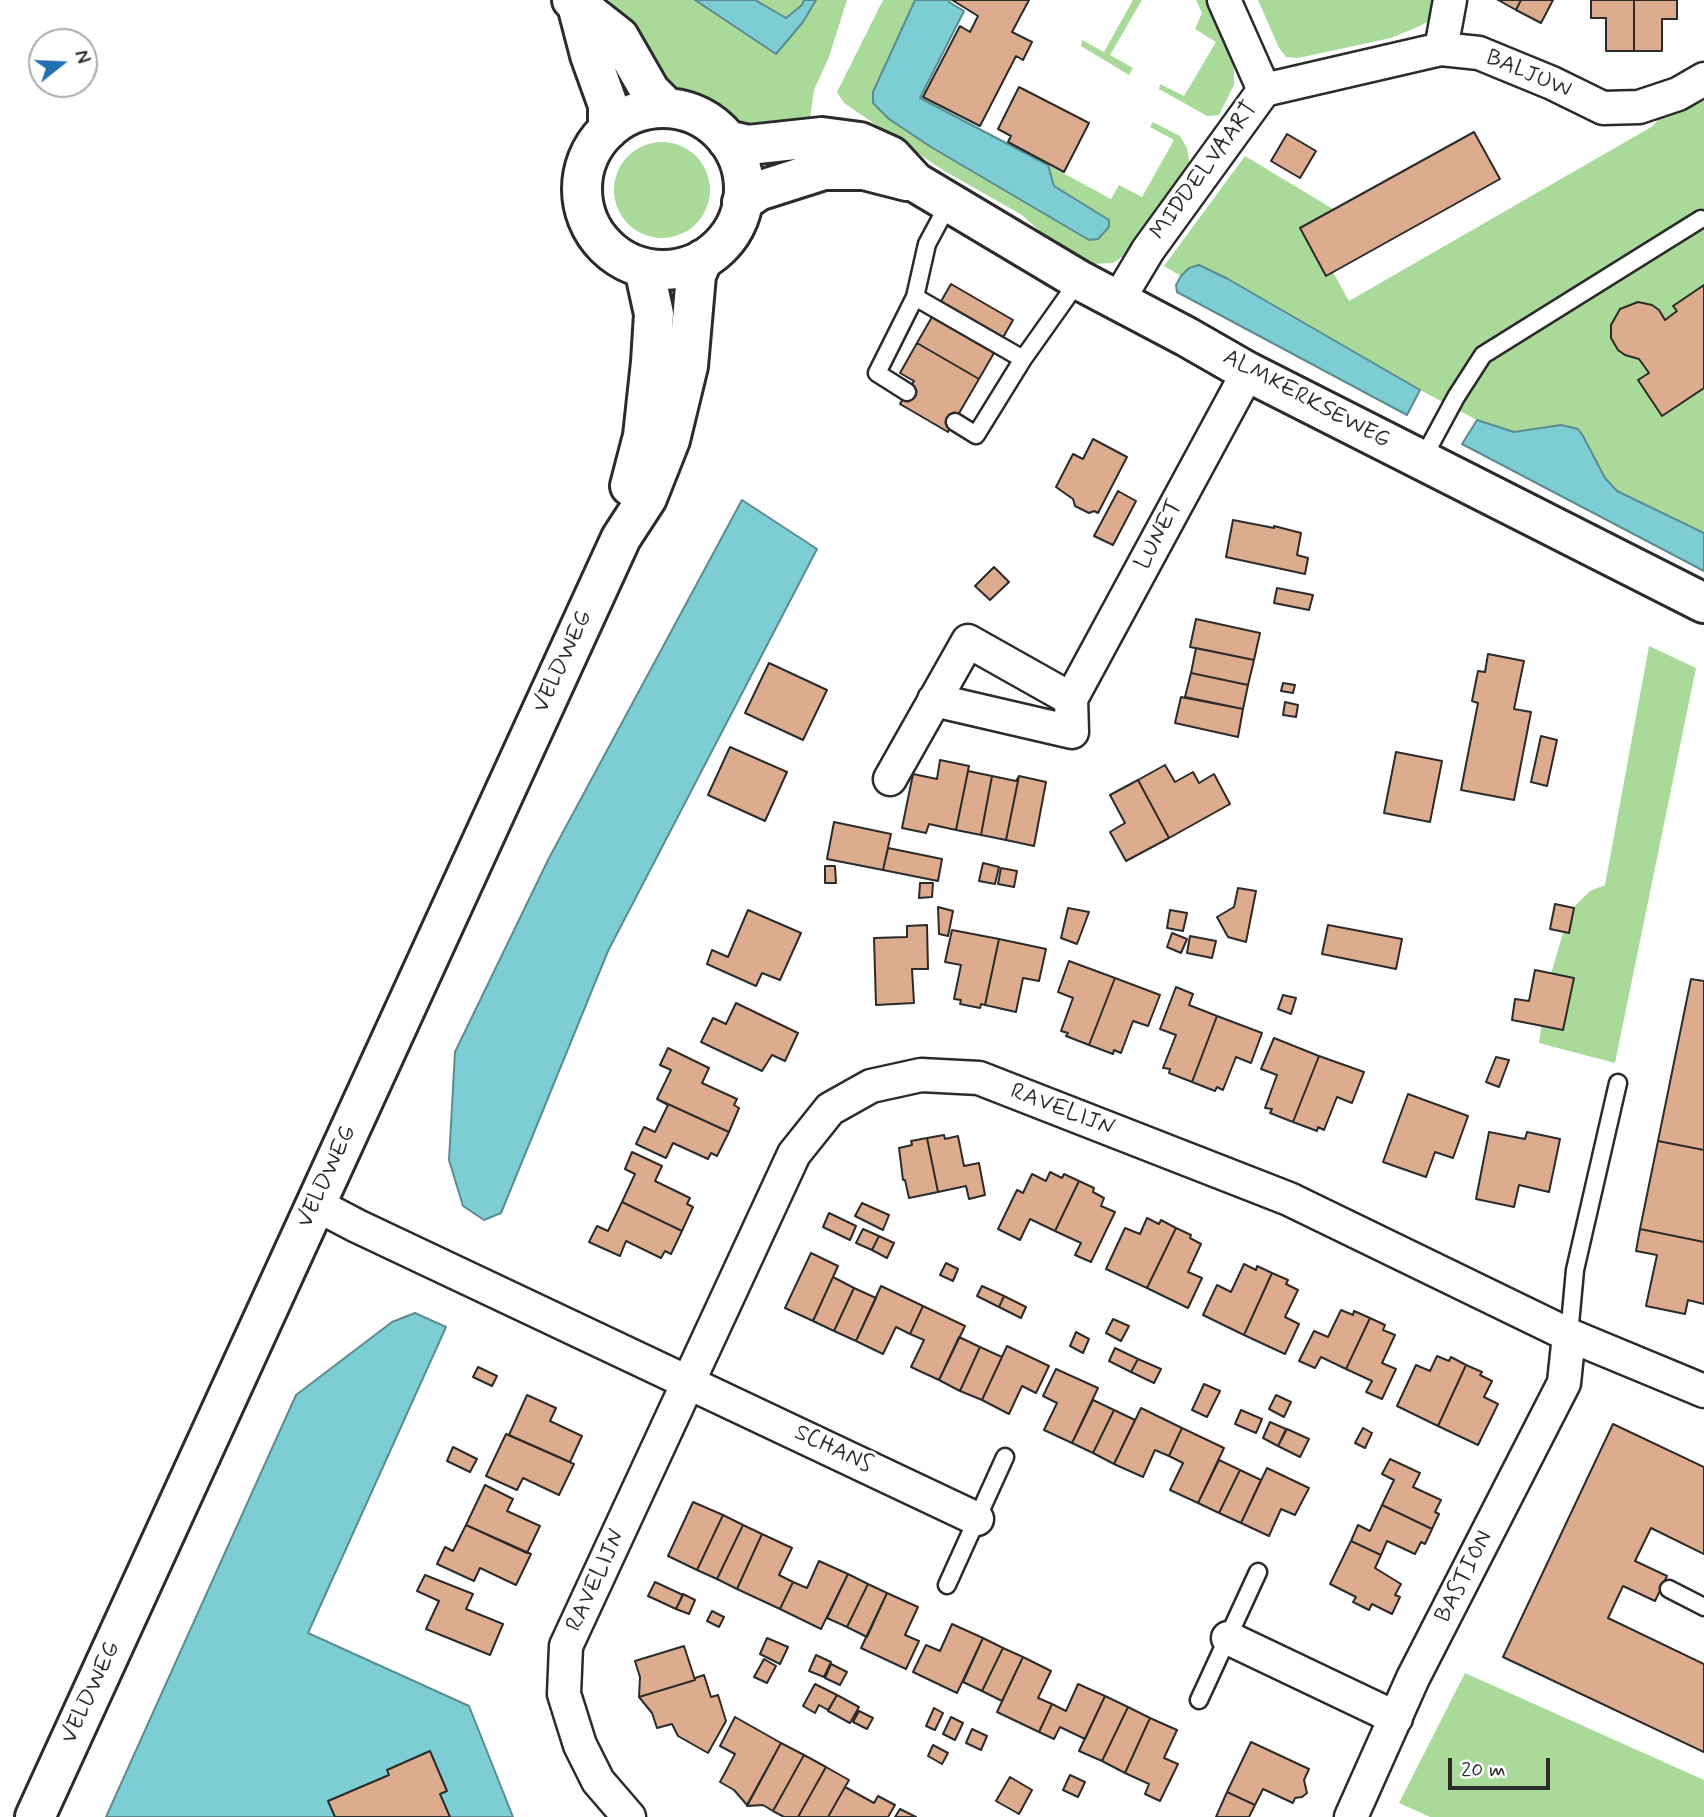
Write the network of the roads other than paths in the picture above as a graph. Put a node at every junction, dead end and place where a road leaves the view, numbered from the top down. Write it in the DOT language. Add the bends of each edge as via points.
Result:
graph roads {
  1 [pos="1224,0"];
  2 [pos="1450,0"];
  3 [pos="574,2"];
  4 [pos="1441,49"];
  5 [pos="1704,79"];
  6 [pos="1264,90"];
  7 [pos="667,108"];
  8 [pos="608,130"];
  9 [pos="727,140"];
  10 [pos="915,182"];
  11 [pos="742,202"];
  12 [pos="950,203"];
  13 [pos="1701,219"];
  14 [pos="703,259"];
  15 [pos="644,268"];
  16 [pos="1079,280"];
  17 [pos="915,297"];
  18 [pos="1117,302"];
  19 [pos="1023,359"];
  20 [pos="1248,372"];
  21 [pos="907,392"];
  22 [pos="955,422"];
  23 [pos="1427,451"];
  24 [pos="621,538"];
  25 [pos="1704,603"];
  26 [pos="1071,699"];
  27 [pos="934,700"];
  28 [pos="890,779"];
  29 [pos="1618,1083"];
  30 [pos="315,1204"];
  31 [pos="1569,1335"];
  32 [pos="689,1382"];
  33 [pos="1704,1391"];
  34 [pos="1005,1457"];
  35 [pos="977,1518"];
  36 [pos="1258,1572"];
  37 [pos="947,1585"];
  38 [pos="1668,1589"];
  39 [pos="1704,1607"];
  40 [pos="1228,1638"];
  41 [pos="1199,1700"];
  42 [pos="1396,1718"];
  43 [pos="35,1817"];
  44 [pos="629,1817"];
  45 [pos="1352,1817"];
  1 -- 6 [label="street, MIDDELVAART"];
  2 -- 4 [label="street"];
  3 -- 7 [label="street" via="619,37 650,91"];
  3 -- 8 [label="street" via="608,105"];
  4 -- 5 [label="street, BALJUW" via="1479,52 1604,108 1639,107"];
  4 -- 6 [label="street, BALJUW"];
  6 -- 18 [label="street, MIDDELVAART" via="1148,250"];
  7 -- 8 [label="street" via="625,117"];
  7 -- 9 [label="street" via="711,124"];
  8 -- 15 [label="street" via="585,166 584,209 606,247"];
  9 -- 10 [label="street, ALMKERKSEWEG" via="748,145 822,137 860,142 891,156"];
  9 -- 11 [label="street" via="741,170"];
  10 -- 11 [label="street, ALMKERKSEWEG" via="864,170 824,170 758,191"];
  10 -- 12 [label="street, ALMKERKSEWEG"];
  11 -- 14 [label="street" via="729,235"];
  12 -- 16 [label="street, ALMKERKSEWEG"];
  12 -- 17 [label="lane" via="927,244"];
  13 -- 23 [label="lane" via="1483,355"];
  14 -- 15 [label="street" via="674,269"];
  14 -- 24 [label="street, VELDWEG" via="696,275 688,366 670,440 647,498"];
  15 -- 24 [label="street, VELDWEG" via="654,314 651,362 643,436"];
  16 -- 18 [label="street, ALMKERKSEWEG"];
  16 -- 19 [label="lane"];
  17 -- 19 [label="lane"];
  17 -- 21 [label="lane" via="877,373"];
  18 -- 20 [label="street, ALMKERKSEWEG"];
  19 -- 22 [label="lane" via="976,435"];
  20 -- 23 [label="street, ALMKERKSEWEG"];
  20 -- 26 [label="street, LUNET"];
  23 -- 25 [label="street, ALMKERKSEWEG"];
  24 -- 30 [label="street, VELDWEG"];
  26 -- 27 [label="street, LUNET" via="1072,732"];
  26 -- 27 [label="street" via="968,641"];
  27 -- 28 [label="street"];
  29 -- 31 [label="lane" via="1575,1270"];
  30 -- 32 [label="street"];
  30 -- 43 [label="street, VELDWEG"];
  31 -- 32 [label="street, RAVELIJN" via="1289,1199 979,1078 921,1075 871,1086 830,1109 794,1154"];
  31 -- 33 [label="street, RAVELIJN"];
  31 -- 42 [label="street, BASTION" via="1564,1383"];
  32 -- 35 [label="street, SCHANS"];
  32 -- 44 [label="street, RAVELIJN" via="566,1646 564,1694 580,1745 598,1781"];
  34 -- 35 [label="lane"];
  35 -- 37 [label="lane"];
  36 -- 40 [label="lane"];
  38 -- 39 [label="lane"];
  40 -- 41 [label="lane"];
  40 -- 42 [label="street"];
  42 -- 45 [label="street, BASTION"];
}
